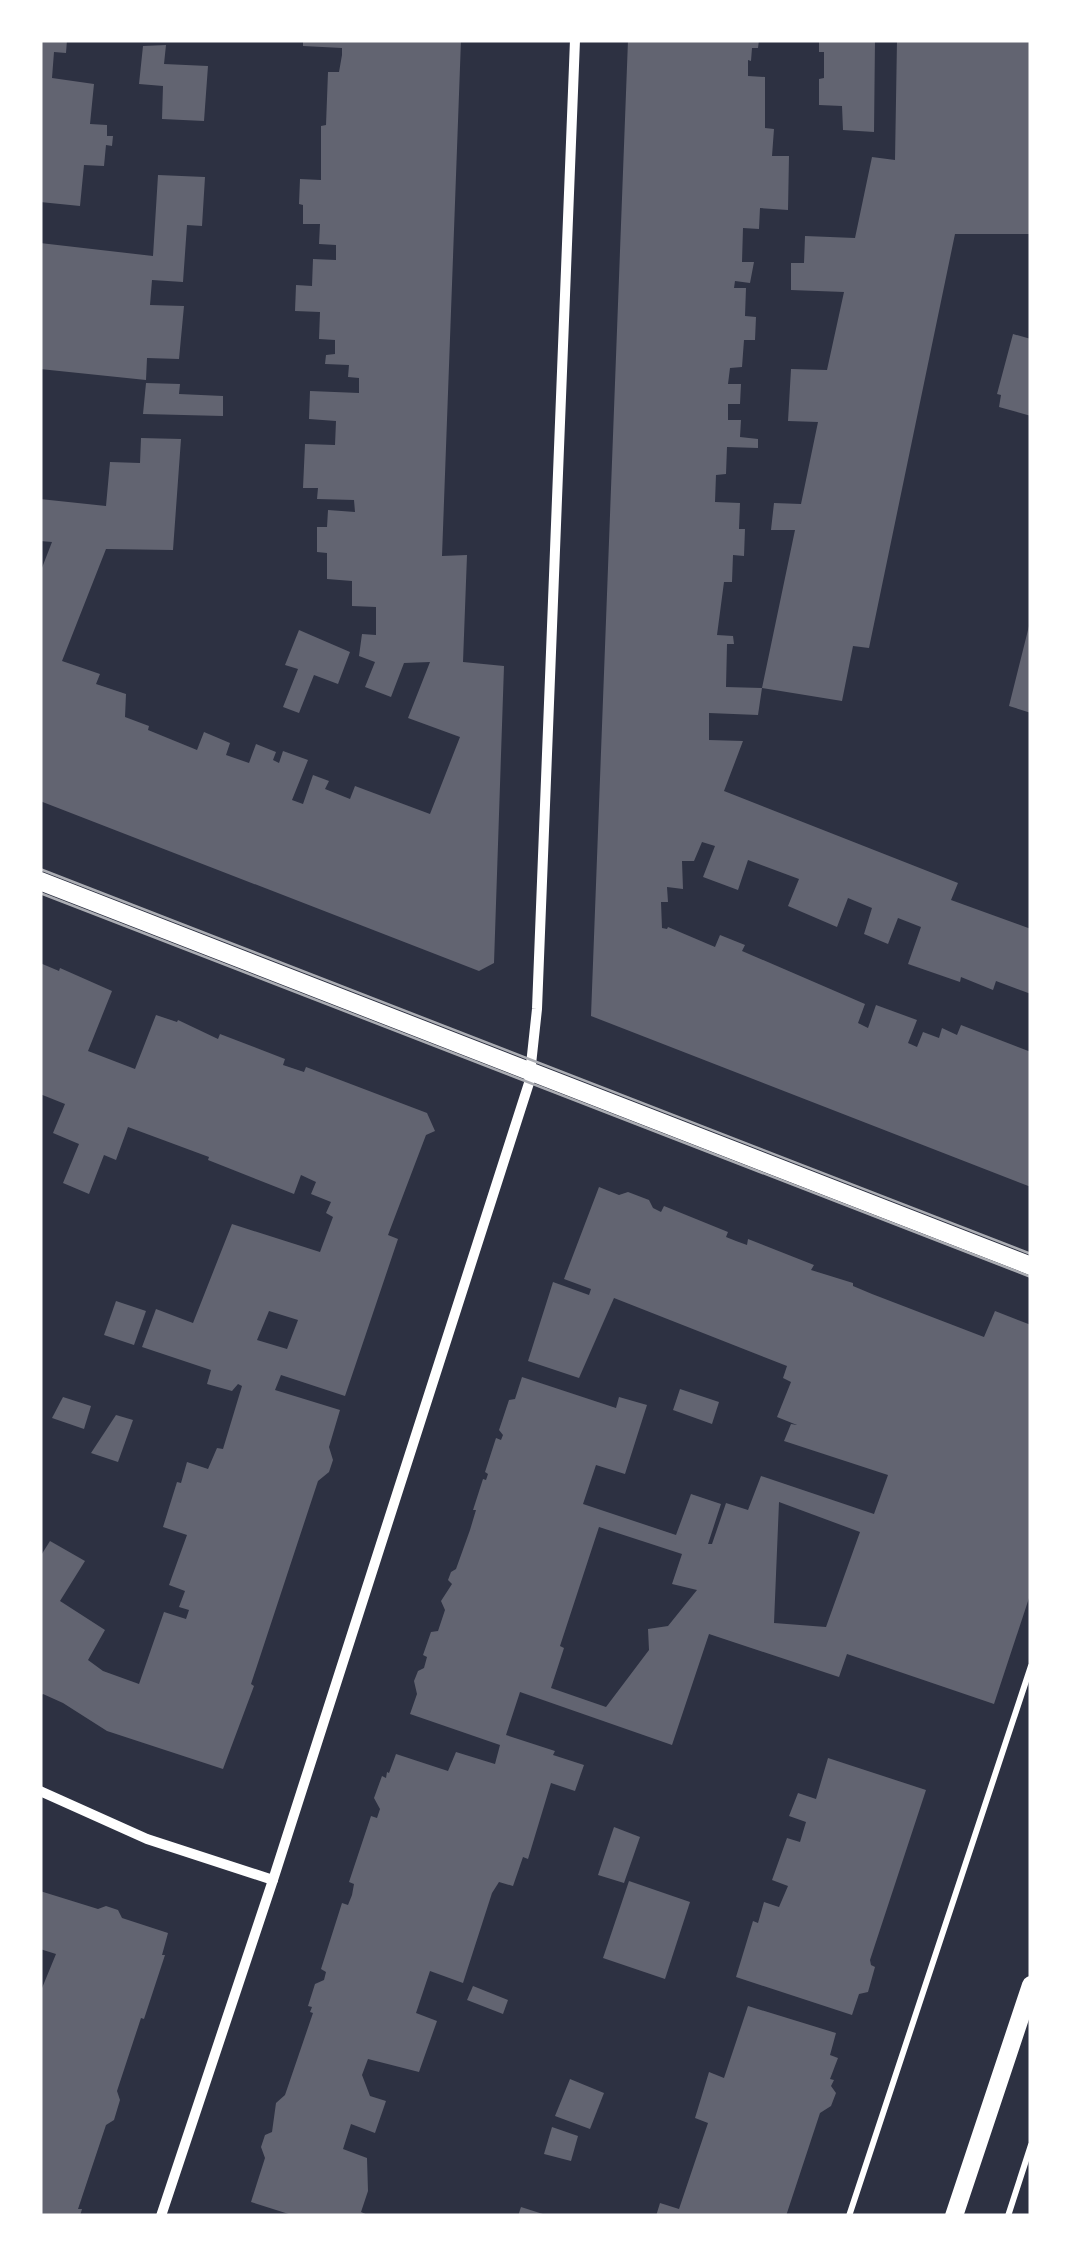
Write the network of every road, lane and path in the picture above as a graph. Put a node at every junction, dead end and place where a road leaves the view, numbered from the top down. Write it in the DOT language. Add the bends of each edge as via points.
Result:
graph roads {
  1 [pos="575,40"];
  2 [pos="40,880"];
  3 [pos="530,1072"];
  4 [pos="1031,1266"];
  5 [pos="1031,1666"];
  6 [pos="40,1791"];
  7 [pos="272,1880"];
  8 [pos="1031,1985"];
  9 [pos="1031,2146"];
  10 [pos="161,2216"];
  11 [pos="849,2216"];
  12 [pos="954,2216"];
  13 [pos="1008,2216"];
  1 -- 3 [label="street"];
  2 -- 3 [label="street"];
  3 -- 4 [label="street"];
  3 -- 7 [label="street"];
  5 -- 11 [label="path"];
  6 -- 7 [label="street" via="147,1840"];
  7 -- 10 [label="street"];
  8 -- 12 [label="street"];
  9 -- 13 [label="path"];
}
